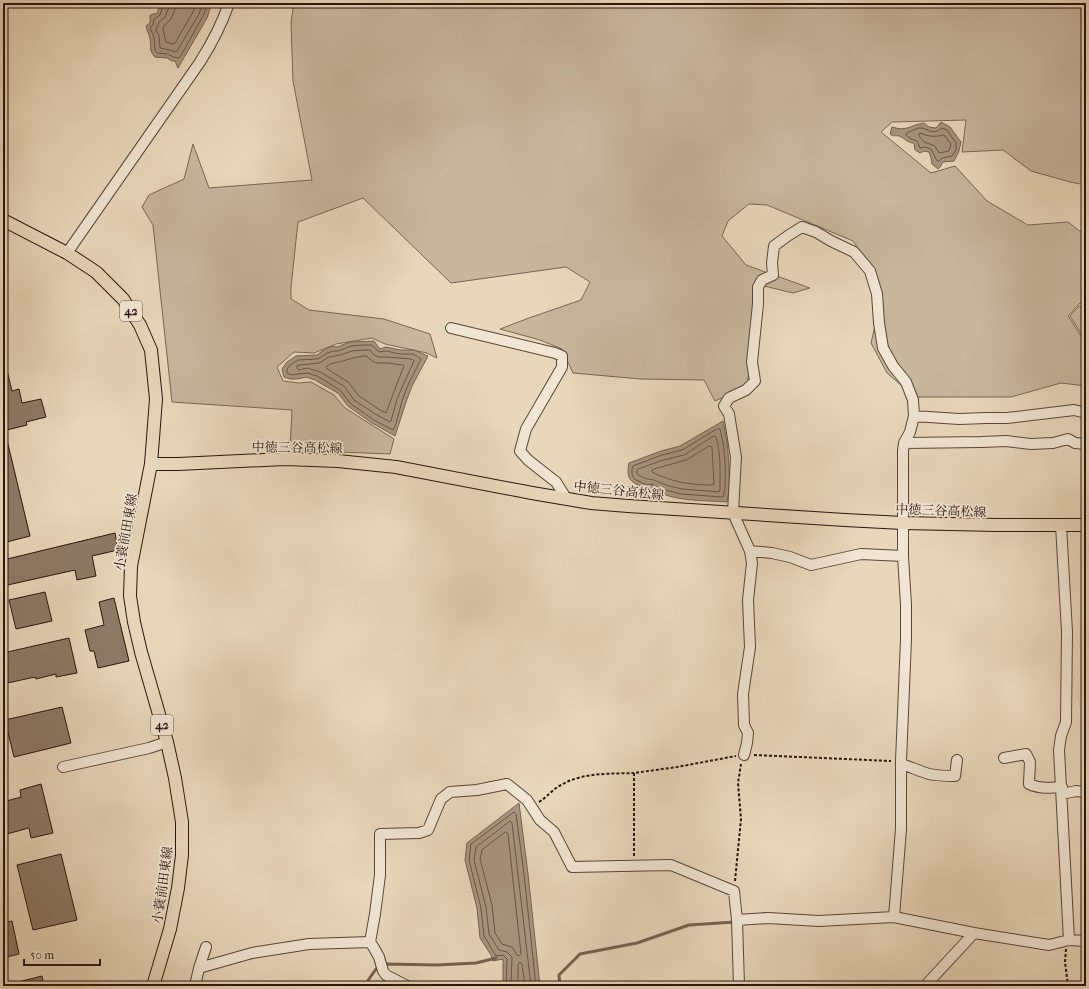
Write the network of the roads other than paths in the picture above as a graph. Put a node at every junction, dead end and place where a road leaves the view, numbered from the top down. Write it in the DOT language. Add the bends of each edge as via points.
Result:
graph roads {
  1 [pos="229,3"];
  2 [pos="3,220"];
  3 [pos="67,253"];
  4 [pos="451,328"];
  5 [pos="1086,413"];
  6 [pos="914,416"];
  7 [pos="904,443"];
  8 [pos="1086,444"];
  9 [pos="151,464"];
  10 [pos="566,498"];
  11 [pos="733,513"];
  12 [pos="903,523"];
  13 [pos="1061,525"];
  14 [pos="1086,525"];
  15 [pos="750,551"];
  16 [pos="903,556"];
  17 [pos="167,742"];
  18 [pos="743,755"];
  19 [pos="1004,758"];
  20 [pos="956,760"];
  21 [pos="901,763"];
  22 [pos="63,768"];
  23 [pos="1062,790"];
  24 [pos="1086,792"];
  25 [pos="894,917"];
  26 [pos="737,920"];
  27 [pos="974,933"];
  28 [pos="1068,940"];
  29 [pos="1086,941"];
  30 [pos="370,942"];
  31 [pos="206,948"];
  32 [pos="199,968"];
  33 [pos="153,986"];
  34 [pos="195,986"];
  35 [pos="407,986"];
  36 [pos="740,986"];
  37 [pos="925,986"];
  1 -- 3 [label="street" via="224,19 200,62"];
  2 -- 3 [label="main road, 小蓑前田東線 / 42"];
  3 -- 9 [label="main road, 小蓑前田東線 / 42" via="96,272 123,299 140,324 151,350 156,399"];
  4 -- 10 [label="street" via="555,352 562,356 562,367 526,429 520,451 556,482"];
  5 -- 6 [label="street" via="1074,410 1007,418 959,419"];
  6 -- 7 [label="street"];
  6 -- 11 [label="street" via="914,400 906,382 883,348 877,294 870,271 854,252 802,227 774,246 773,275 762,280 758,287 752,362 755,381 746,390 729,398 724,406 729,414 736,457"];
  7 -- 8 [label="street" via="1006,441 1031,444 1068,439"];
  7 -- 12 [label="street"];
  9 -- 10 [label="main road, 中徳三谷高松線" via="285,459 338,461 396,467"];
  9 -- 17 [label="main road, 小蓑前田東線 / 42" via="131,566 130,596 141,652"];
  10 -- 11 [label="main road, 中徳三谷高松線" via="591,503"];
  11 -- 12 [label="main road, 中徳三谷高松線"];
  11 -- 15 [label="street"];
  12 -- 13 [label="main road, 中徳三谷高松線"];
  12 -- 16 [label="street"];
  13 -- 14 [label="main road, 中徳三谷高松線"];
  13 -- 23 [label="street" via="1067,632 1066,722 1059,750"];
  15 -- 16 [label="street" via="790,557 811,565 861,554"];
  15 -- 18 [label="street" via="750,647 743,694 744,725 748,733 748,743"];
  16 -- 21 [label="street" via="906,632"];
  17 -- 22 [label="street"];
  17 -- 33 [label="main road, 小蓑前田東線 / 42" via="182,822 182,855 170,929"];
  19 -- 23 [label="street" via="1026,754 1030,762 1029,784 1036,788"];
  20 -- 21 [label="street" via="955,776 928,773"];
  21 -- 25 [label="street" via="902,830"];
  23 -- 24 [label="street"];
  23 -- 28 [label="street"];
  25 -- 26 [label="street" via="819,921 768,918"];
  25 -- 27 [label="street"];
  26 -- 30 [label="street" via="734,891 671,865 572,867 554,832 540,820 527,800 507,784 450,792 441,800 428,830 419,833 380,834 380,875"];
  26 -- 36 [label="street"];
  27 -- 28 [label="street" via="1049,944"];
  27 -- 37 [label="street"];
  28 -- 29 [label="street"];
  30 -- 32 [label="street" via="309,944 252,953"];
  30 -- 35 [label="street" via="386,975"];
  31 -- 32 [label="street"];
  32 -- 34 [label="street"];
}
